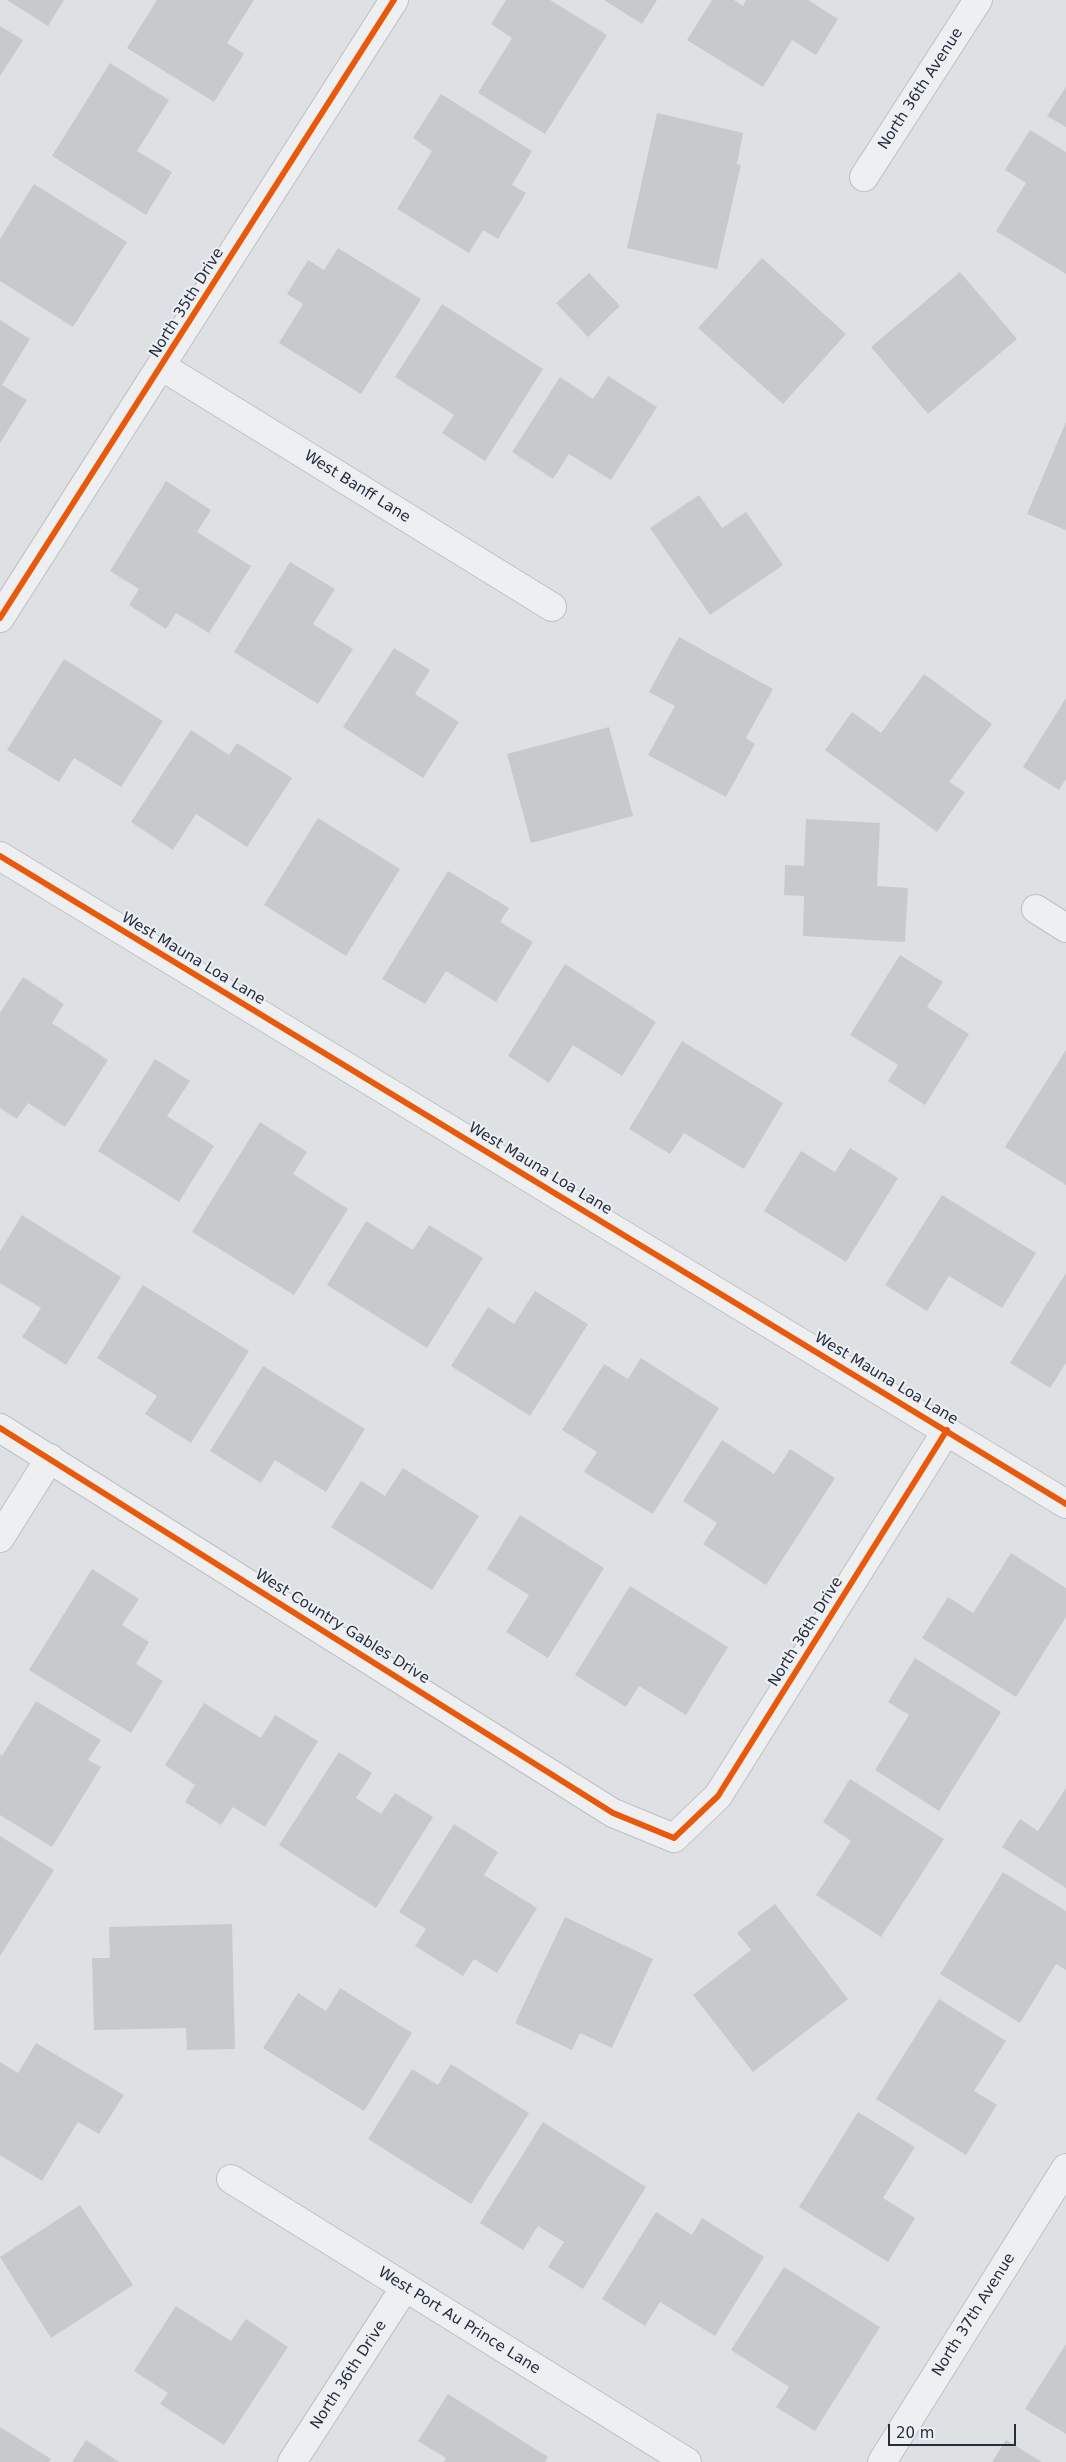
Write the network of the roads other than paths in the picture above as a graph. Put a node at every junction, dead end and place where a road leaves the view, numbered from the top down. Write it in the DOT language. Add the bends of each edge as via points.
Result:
graph roads {
  1 [pos="394,0"];
  2 [pos="978,0"];
  3 [pos="864,177"];
  4 [pos="162,366"];
  5 [pos="552,607"];
  6 [pos="0,618"];
  7 [pos="0,856"];
  8 [pos="1036,909"];
  9 [pos="1066,928"];
  10 [pos="0,1428"];
  11 [pos="946,1430"];
  12 [pos="50,1458"];
  13 [pos="1066,1504"];
  14 [pos="0,1538"];
  15 [pos="674,1838"];
  16 [pos="1066,2168"];
  17 [pos="231,2179"];
  18 [pos="405,2287"];
  19 [pos="292,2462"];
  20 [pos="687,2462"];
  21 [pos="882,2462"];
  1 -- 4 [label="street, North 35th Drive"];
  2 -- 3 [label="street, North 36th Avenue"];
  4 -- 5 [label="street, West Banff Lane"];
  4 -- 6 [label="street, North 35th Drive"];
  7 -- 11 [label="street, West Mauna Loa Lane"];
  8 -- 9 [label="street"];
  10 -- 12 [label="street, West Country Gables Drive"];
  11 -- 13 [label="street, West Mauna Loa Lane"];
  11 -- 15 [label="street, North 36th Drive" via="718,1796"];
  12 -- 14 [label="street"];
  12 -- 15 [label="street, West Country Gables Drive" via="613,1813"];
  16 -- 21 [label="street, North 37th Avenue"];
  17 -- 18 [label="street, West Port Au Prince Lane"];
  18 -- 19 [label="street, North 36th Drive"];
  18 -- 20 [label="street, West Port Au Prince Lane"];
}
